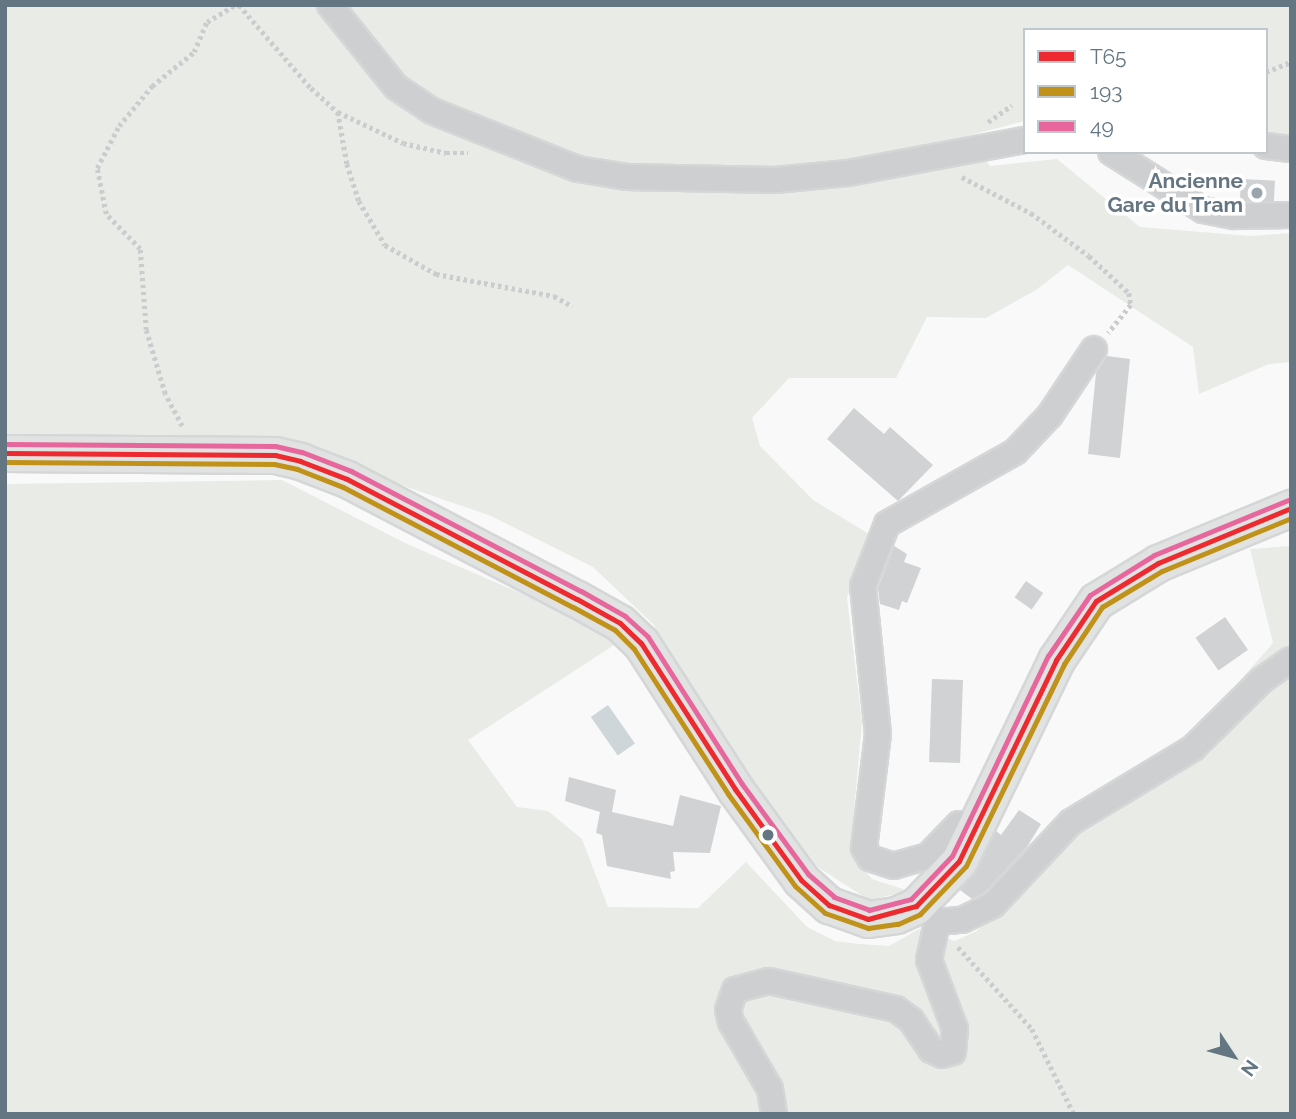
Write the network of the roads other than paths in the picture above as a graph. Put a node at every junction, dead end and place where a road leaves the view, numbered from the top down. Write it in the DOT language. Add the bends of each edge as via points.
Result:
graph roads {
  1 [pos="330,5"];
  2 [pos="1023,140"];
  3 [pos="1268,146"];
  4 [pos="1291,149"];
  5 [pos="1114,154"];
  6 [pos="1291,215"];
  7 [pos="1094,349"];
  8 [pos="5,453"];
  9 [pos="1291,508"];
  10 [pos="1291,660"];
  11 [pos="975,833"];
  12 [pos="930,912"];
  13 [pos="774,1114"];
  1 -- 2 [label="street" via="396,87 432,110 579,169 627,177 733,182 848,173"];
  3 -- 4 [label="street"];
  5 -- 6 [label="street" via="1203,210 1234,216"];
  7 -- 11 [label="street" via="1050,415 1015,452 887,524 863,586 878,734 864,848 870,858 894,866 928,856 959,824"];
  8 -- 12 [label="main road" via="275,455 320,467 620,623 655,662 783,858 820,898 839,911 868,919"];
  9 -- 11 [label="main road" via="1158,563 1112,587 1096,601 1056,660"];
  10 -- 12 [label="street" via="1262,680 1193,748 1071,822 993,905 962,920"];
  11 -- 12 [label="main road"];
  12 -- 13 [label="street" via="929,960 956,1029 953,1052 942,1055 931,1050 911,1020 896,1009 769,981 734,990 729,999 731,1022 769,1089"];
}
